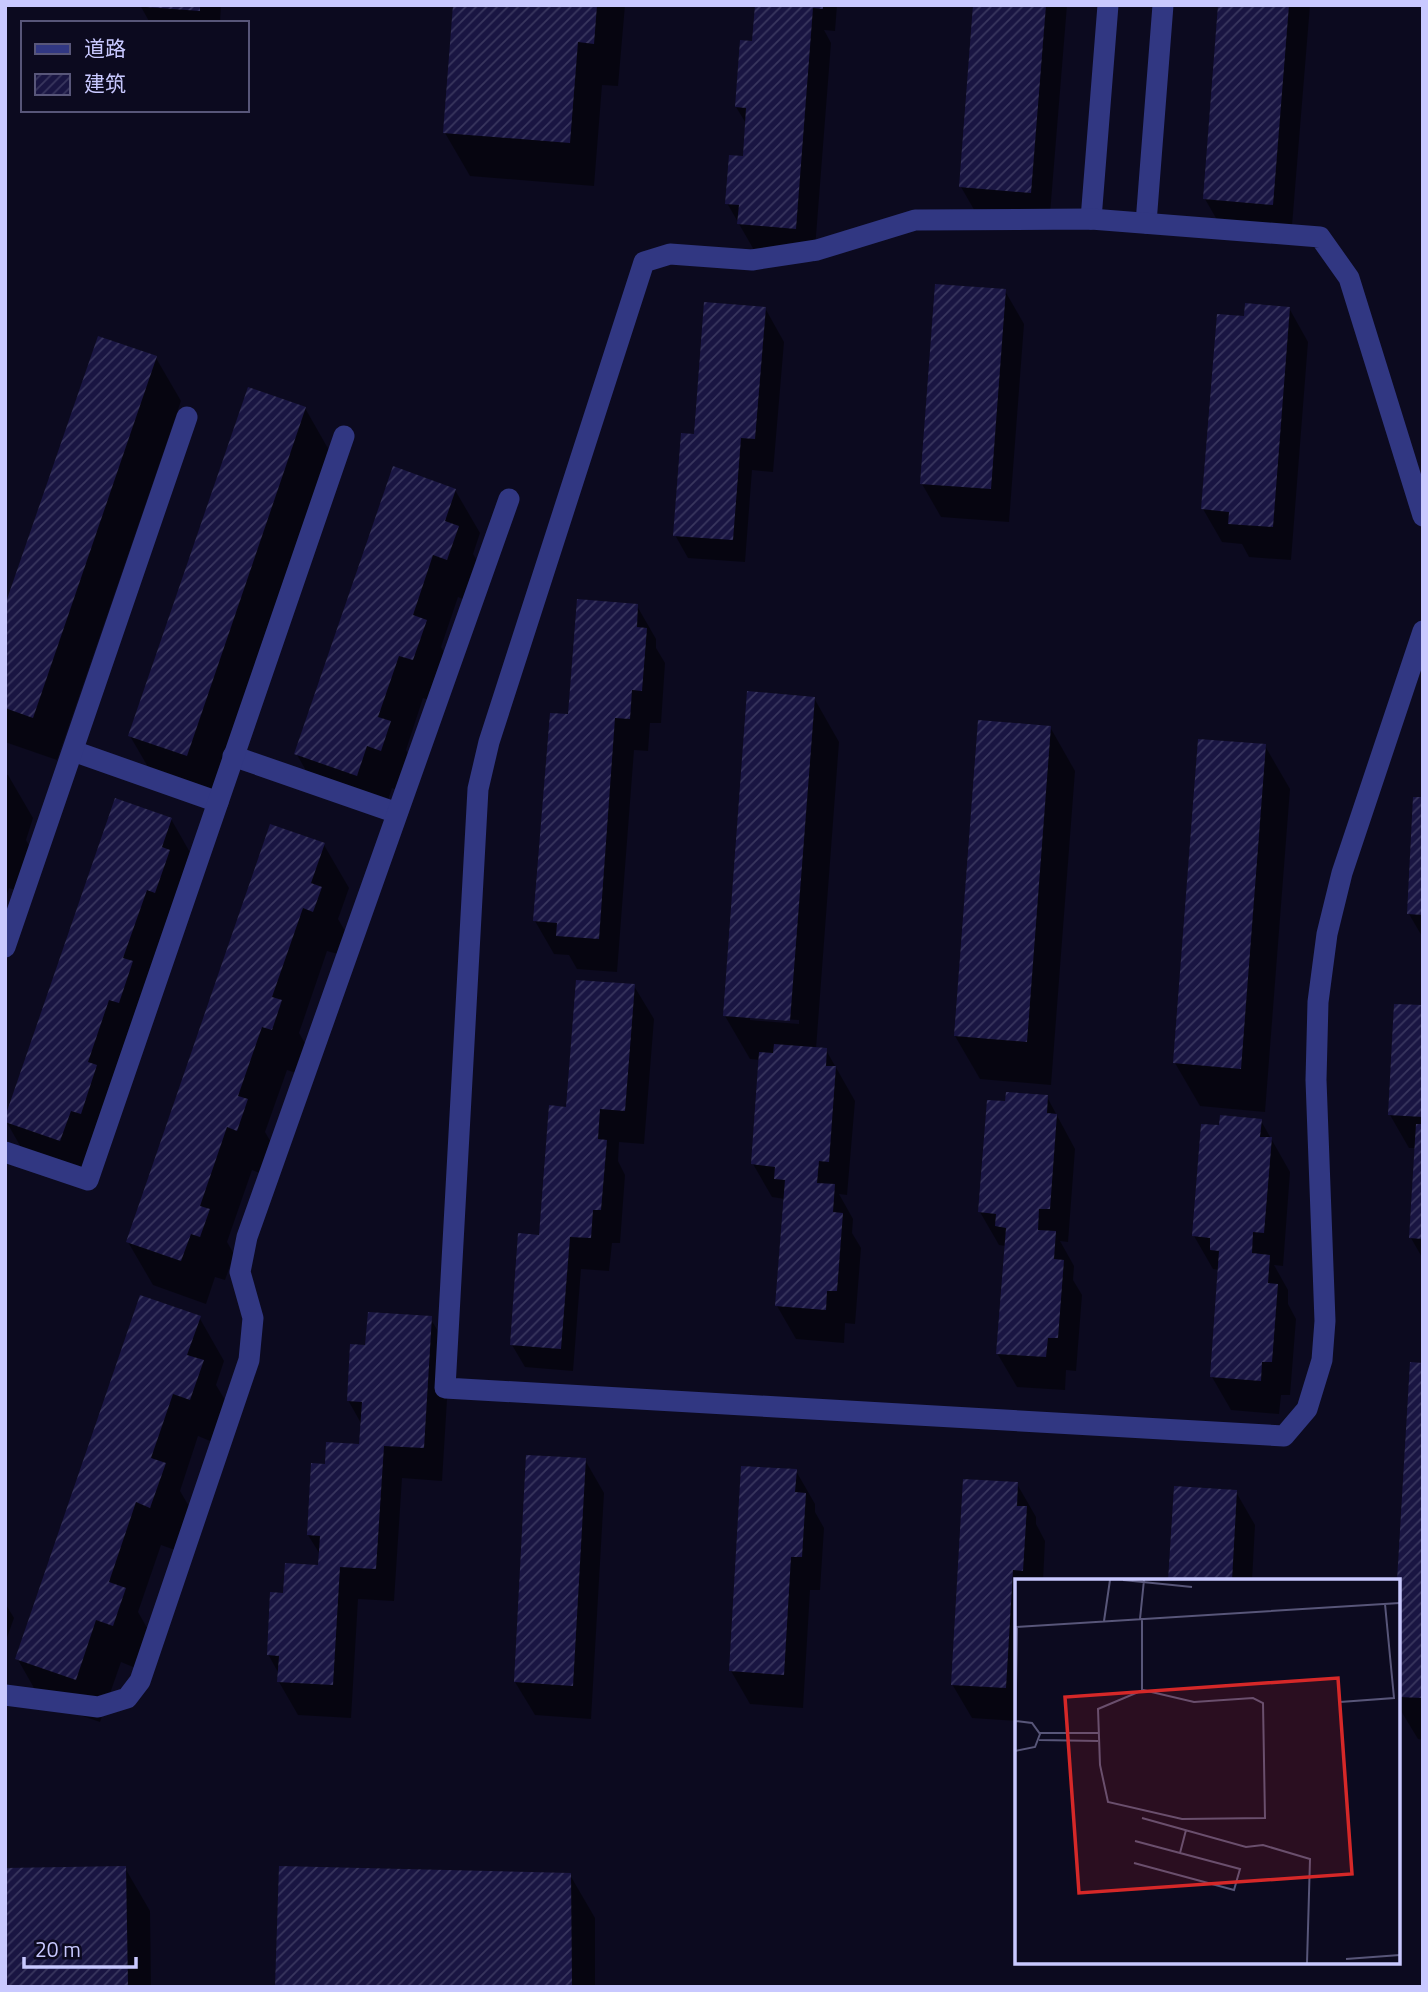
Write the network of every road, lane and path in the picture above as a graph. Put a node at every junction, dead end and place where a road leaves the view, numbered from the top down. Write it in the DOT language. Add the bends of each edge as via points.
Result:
graph roads {
  1 [pos="1108,5"];
  2 [pos="1163,5"];
  3 [pos="1091,219"];
  4 [pos="1146,223"];
  5 [pos="187,418"];
  6 [pos="344,436"];
  7 [pos="509,499"];
  8 [pos="1423,516"];
  9 [pos="1423,631"];
  10 [pos="73,751"];
  11 [pos="233,757"];
  12 [pos="218,802"];
  13 [pos="397,813"];
  14 [pos="5,947"];
  15 [pos="5,1152"];
  16 [pos="5,1695"];
  1 -- 3 [label="lane"];
  2 -- 4 [label="lane"];
  3 -- 4 [label="lane"];
  3 -- 9 [label="lane" via="915,220 817,250 752,260 670,254 644,262 489,742 478,789 445,1388 1284,1436 1307,1409 1322,1360 1325,1321 1316,1080 1318,1002 1327,934 1342,873"];
  4 -- 8 [label="lane" via="1320,237 1349,278"];
  5 -- 10 [label="lane"];
  6 -- 11 [label="lane"];
  7 -- 13 [label="lane"];
  10 -- 12 [label="lane"];
  10 -- 14 [label="lane"];
  11 -- 12 [label="lane"];
  11 -- 13 [label="lane"];
  12 -- 15 [label="lane" via="88,1180"];
  13 -- 16 [label="lane" via="247,1237 240,1272 253,1318 249,1360 140,1681 127,1698 98,1707"];
}
